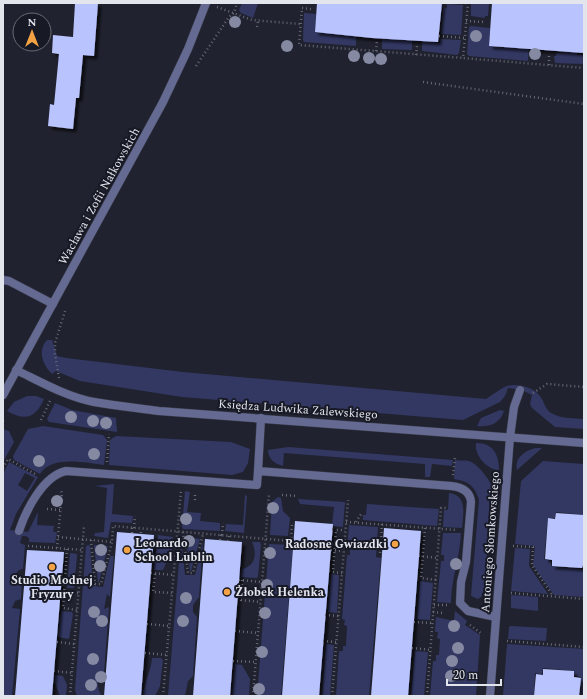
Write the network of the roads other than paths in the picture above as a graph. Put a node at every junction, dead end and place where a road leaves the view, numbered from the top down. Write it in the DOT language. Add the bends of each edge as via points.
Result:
graph roads {
  1 [pos="210,4"];
  2 [pos="3,280"];
  3 [pos="53,304"];
  4 [pos="16,370"];
  5 [pos="520,390"];
  6 [pos="3,395"];
  7 [pos="261,418"];
  8 [pos="510,437"];
  9 [pos="584,443"];
  10 [pos="258,471"];
  11 [pos="19,531"];
  12 [pos="496,617"];
  13 [pos="490,696"];
  1 -- 3 [label="street, Wacława i Zofii Nałkowskich" via="163,102"];
  2 -- 3 [label="street"];
  3 -- 4 [label="street, Wacława i Zofii Nałkowskich"];
  4 -- 6 [label="street, Wacława i Zofii Nałkowskich"];
  4 -- 7 [label="street, Księdza Ludwika Zalewskiego" via="93,402 159,411"];
  5 -- 8 [label="street, Antoniego Słomkowskiego" via="514,407"];
  7 -- 8 [label="street, Księdza Ludwika Zalewskiego"];
  7 -- 10 [label="street"];
  8 -- 9 [label="street, Księdza Ludwika Zalewskiego"];
  8 -- 12 [label="street, Antoniego Słomkowskiego"];
  10 -- 11 [label="street" via="257,485 88,472 60,473 45,483 22,521"];
  10 -- 12 [label="street" via="463,489 470,498 466,562 461,582 460,603 468,611"];
  12 -- 13 [label="street, Antoniego Słomkowskiego"];
}
